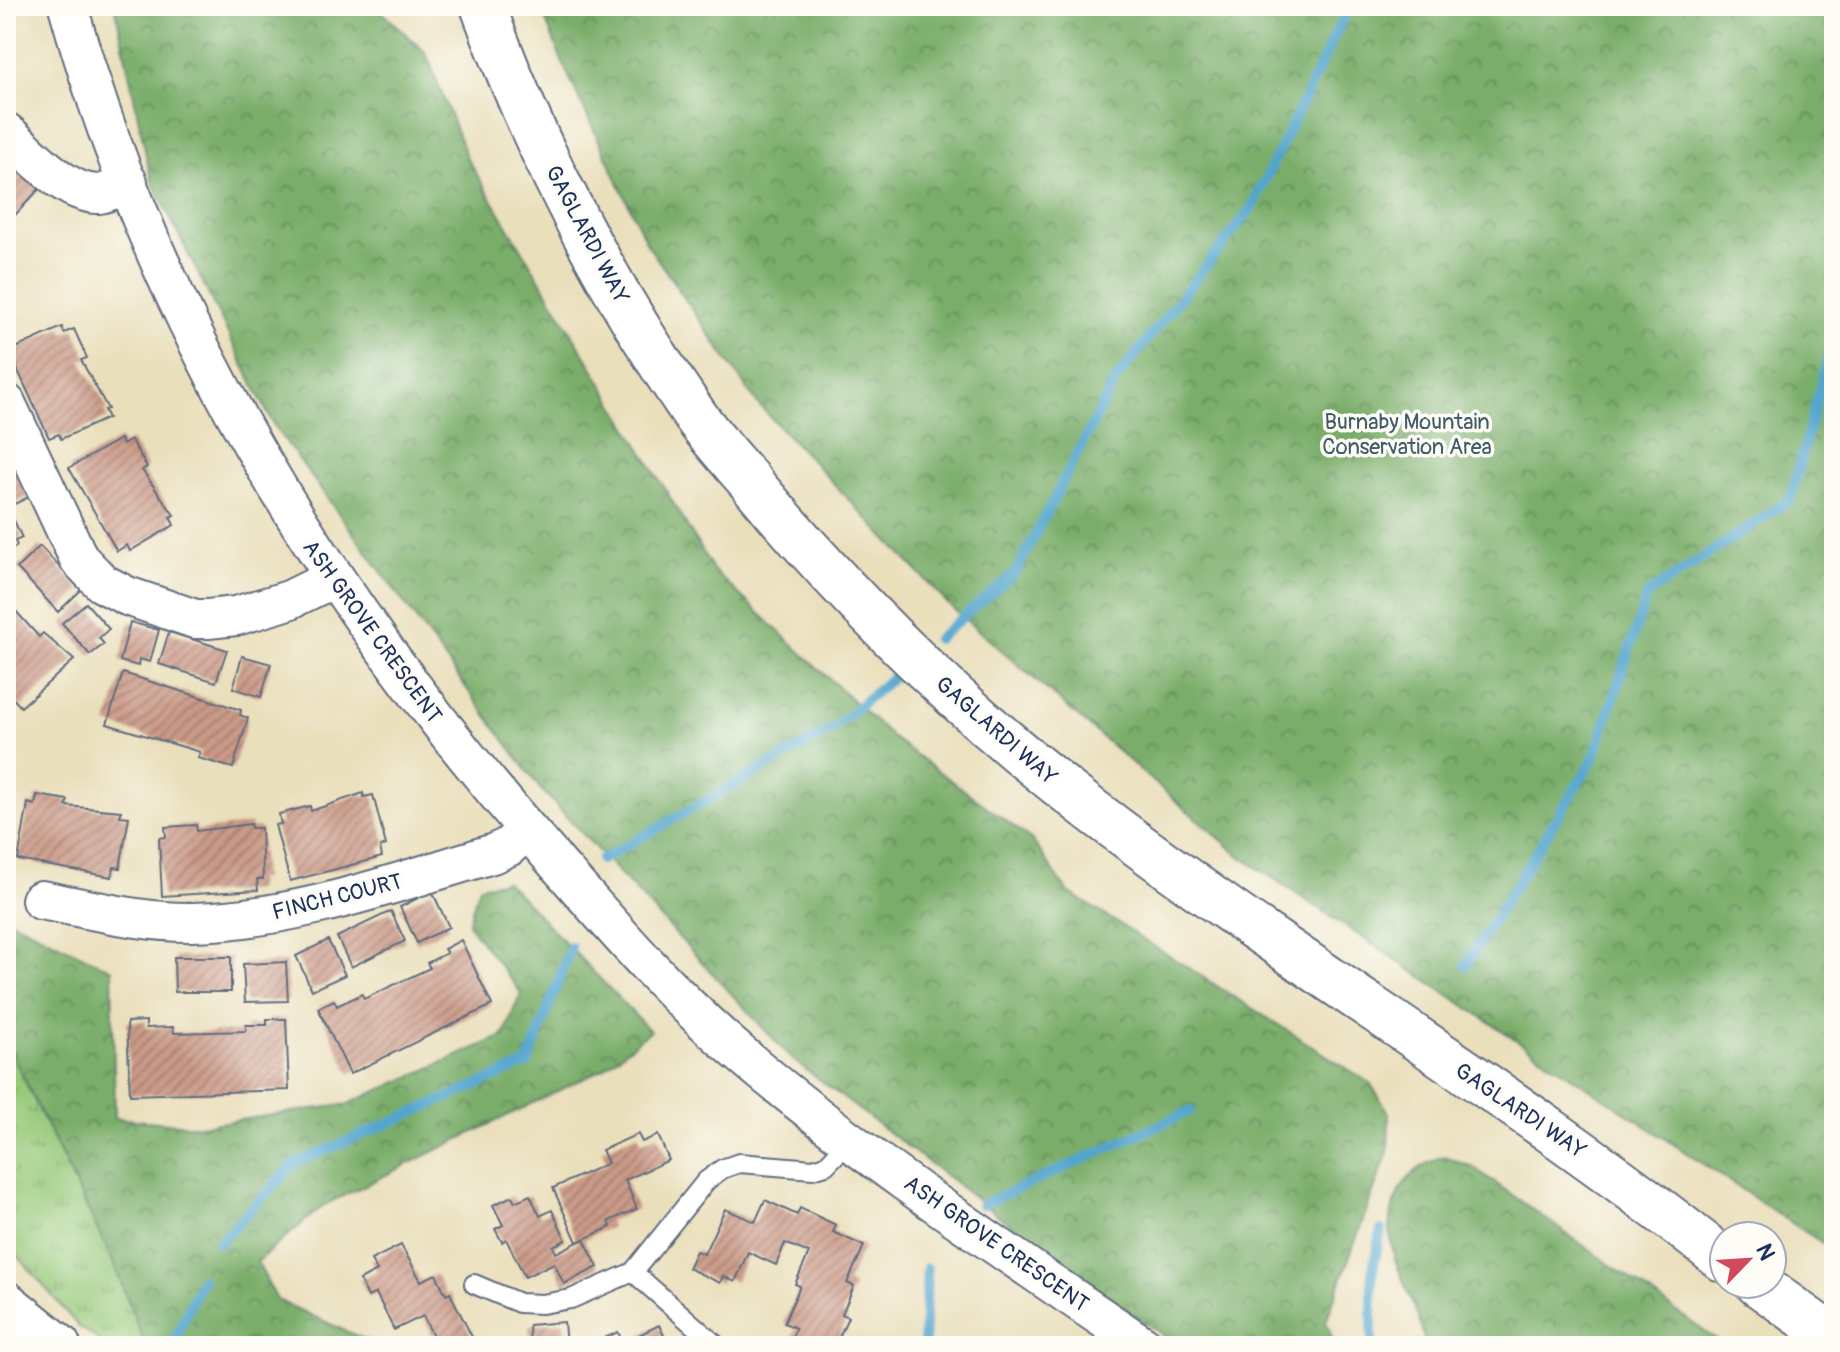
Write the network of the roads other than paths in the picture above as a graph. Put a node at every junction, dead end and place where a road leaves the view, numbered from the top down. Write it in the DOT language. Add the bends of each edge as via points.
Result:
graph roads {
  1 [pos="68,6"];
  2 [pos="483,6"];
  3 [pos="6,132"];
  4 [pos="128,182"];
  5 [pos="6,403"];
  6 [pos="332,579"];
  7 [pos="527,830"];
  8 [pos="41,900"];
  9 [pos="850,1140"];
  10 [pos="1708,1247"];
  11 [pos="633,1272"];
  12 [pos="474,1284"];
  13 [pos="1781,1300"];
  14 [pos="6,1304"];
  15 [pos="1834,1338"];
  16 [pos="58,1346"];
  17 [pos="717,1346"];
  18 [pos="1144,1346"];
  1 -- 4 [label="street, ASH GROVE CRESCENT"];
  2 -- 10 [label="main road, GAGLARDI WAY" via="519,104 607,276 696,417 818,562 960,702 1090,809 1620,1177"];
  3 -- 4 [label="street" via="83,192 101,194"];
  4 -- 6 [label="street, ASH GROVE CRESCENT" via="202,357"];
  5 -- 6 [label="street" via="79,559 102,583 127,596 208,619 289,600"];
  6 -- 7 [label="street, ASH GROVE CRESCENT" via="428,710"];
  7 -- 8 [label="street, FINCH COURT" via="492,854 307,908 253,917 145,919"];
  7 -- 9 [label="street, ASH GROVE CRESCENT" via="717,1032"];
  9 -- 11 [label="lane" via="826,1165 813,1169 739,1163 722,1169 706,1181"];
  9 -- 18 [label="street, ASH GROVE CRESCENT"];
  11 -- 12 [label="lane" via="571,1299 542,1304 519,1303"];
  11 -- 17 [label="lane"];
  13 -- 15 [label="main road"];
  14 -- 16 [label="main road"];
}
